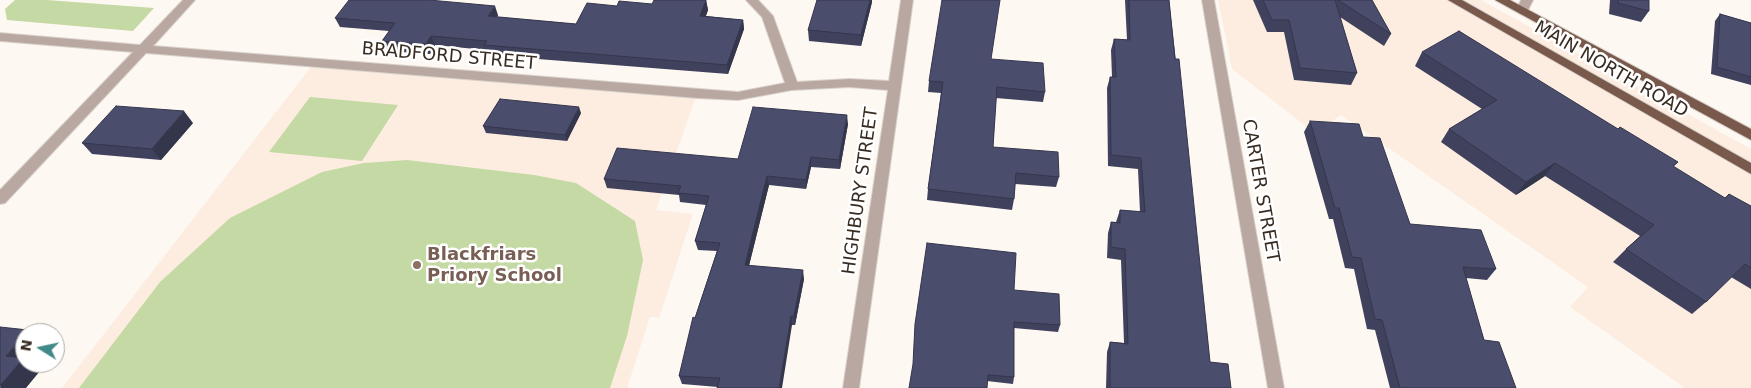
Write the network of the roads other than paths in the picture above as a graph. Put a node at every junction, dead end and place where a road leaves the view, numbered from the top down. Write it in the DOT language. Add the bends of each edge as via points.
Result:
graph roads {
  1 [pos="189,0"];
  2 [pos="752,0"];
  3 [pos="907,0"];
  4 [pos="1208,0"];
  5 [pos="1454,0"];
  6 [pos="1501,0"];
  7 [pos="1525,5"];
  8 [pos="1502,28"];
  9 [pos="0,37"];
  10 [pos="142,50"];
  11 [pos="792,86"];
  12 [pos="896,86"];
  13 [pos="1751,136"];
  14 [pos="1751,169"];
  15 [pos="0,199"];
  16 [pos="851,388"];
  17 [pos="1276,388"];
  1 -- 10 [label="street"];
  2 -- 11 [label="street" via="767,16"];
  3 -- 12 [label="street, HIGHBURY STREET"];
  4 -- 17 [label="street, CARTER STREET"];
  5 -- 8 [label="highway, MAIN NORTH ROAD"];
  6 -- 7 [label="highway, MAIN NORTH ROAD"];
  7 -- 8 [label="highway"];
  7 -- 13 [label="highway, MAIN NORTH ROAD"];
  8 -- 14 [label="highway, MAIN NORTH ROAD"];
  9 -- 10 [label="street, BRADFORD STREET"];
  10 -- 11 [label="street, BRADFORD STREET" via="697,94 738,96"];
  10 -- 15 [label="street"];
  11 -- 12 [label="street, BRADFORD STREET" via="849,83"];
  12 -- 16 [label="street, HIGHBURY STREET"];
}
